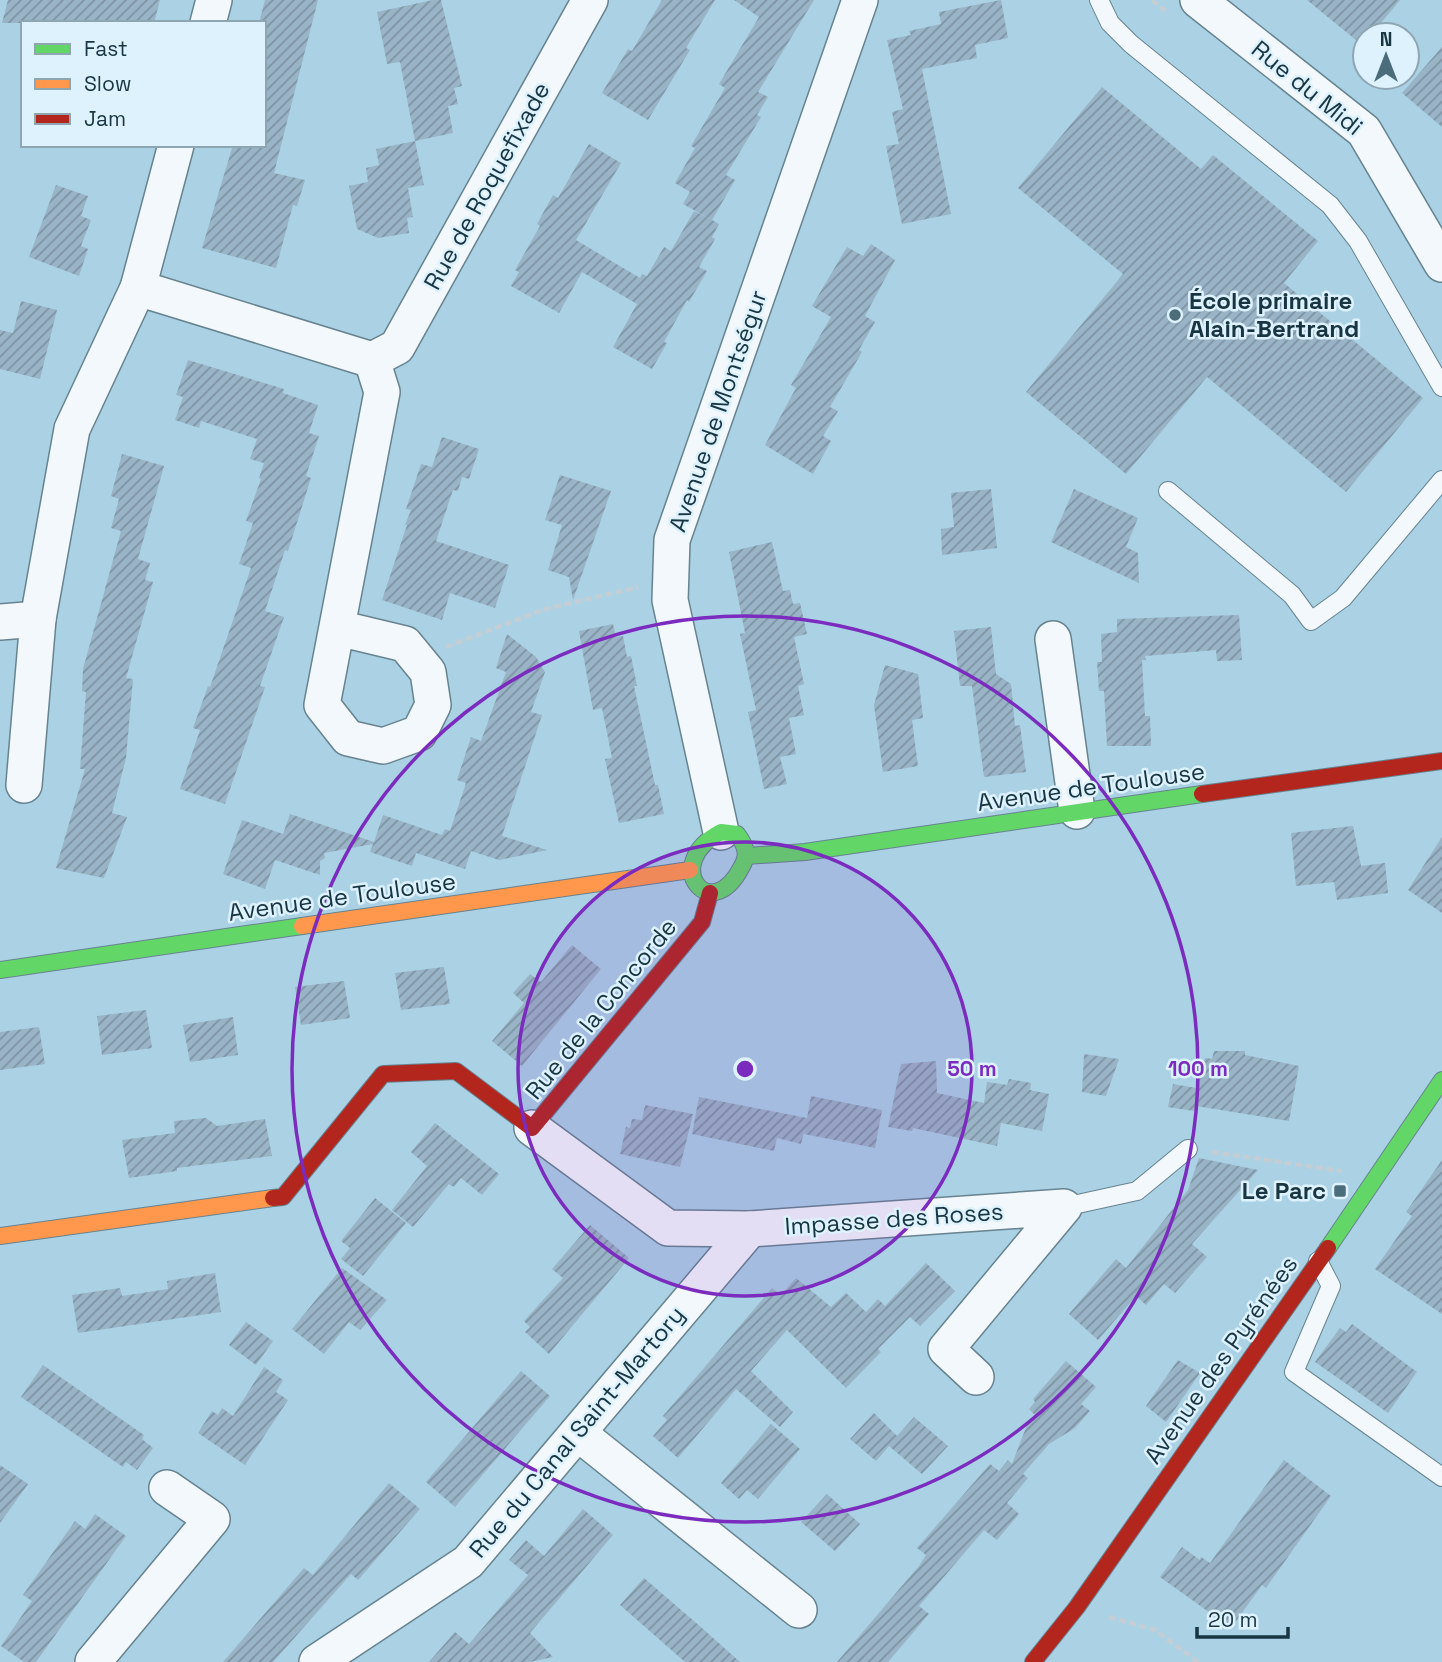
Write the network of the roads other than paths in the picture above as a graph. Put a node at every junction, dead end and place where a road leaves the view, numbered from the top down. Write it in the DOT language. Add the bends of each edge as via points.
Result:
graph roads {
  1 [pos="214,0"];
  2 [pos="590,0"];
  3 [pos="860,0"];
  4 [pos="1099,0"];
  5 [pos="1198,0"];
  6 [pos="209,21"];
  7 [pos="175,147"];
  8 [pos="1442,264"];
  9 [pos="138,288"];
  10 [pos="372,360"];
  11 [pos="1442,387"];
  12 [pos="1442,480"];
  13 [pos="1168,491"];
  14 [pos="38,619"];
  15 [pos="0,622"];
  16 [pos="338,628"];
  17 [pos="1053,639"];
  18 [pos="1442,761"];
  19 [pos="24,785"];
  20 [pos="1077,811"];
  21 [pos="721,832"];
  22 [pos="746,856"];
  23 [pos="690,870"];
  24 [pos="710,894"];
  25 [pos="0,970"];
  26 [pos="1442,1080"];
  27 [pos="532,1128"];
  28 [pos="1188,1149"];
  29 [pos="1065,1207"];
  30 [pos="750,1229"];
  31 [pos="0,1236"];
  32 [pos="1318,1261"];
  33 [pos="976,1377"];
  34 [pos="578,1433"];
  35 [pos="1442,1477"];
  36 [pos="167,1489"];
  37 [pos="799,1610"];
  38 [pos="93,1662"];
  39 [pos="317,1662"];
  40 [pos="1033,1662"];
  1 -- 6 [label="street"];
  2 -- 10 [label="street, Rue de Roquefixade" via="397,347"];
  3 -- 21 [label="street, Avenue de Montségur" via="673,540 670,600"];
  4 -- 11 [label="lane" via="1110,23 1131,44 1330,205 1358,241"];
  5 -- 8 [label="street, Rue du Midi" via="1364,131"];
  7 -- 9 [label="street"];
  9 -- 10 [label="street"];
  9 -- 14 [label="street" via="72,429"];
  10 -- 16 [label="street" via="382,392"];
  12 -- 13 [label="lane" via="1343,598 1311,621 1292,596"];
  14 -- 15 [label="street"];
  14 -- 19 [label="street"];
  16 -- 16 [label="street" via="322,705 348,738 383,746 419,733 433,705 429,672 405,644"];
  17 -- 20 [label="street"];
  18 -- 20 [label="street, Avenue de Toulouse"];
  20 -- 22 [label="street, Avenue de Toulouse" via="806,852"];
  21 -- 22 [label="street" via="737,834"];
  21 -- 23 [label="street" via="705,841"];
  22 -- 24 [label="street" via="729,883"];
  23 -- 24 [label="street" via="699,890"];
  23 -- 25 [label="street, Avenue de Toulouse"];
  24 -- 27 [label="street, Rue de la Concorde" via="702,922"];
  26 -- 32 [label="street, Avenue des Pyrénées"];
  27 -- 30 [label="street, Impasse des Roses" via="668,1228"];
  27 -- 31 [label="street, Rue de la Concorde" via="456,1071 383,1074 284,1197"];
  28 -- 29 [label="lane" via="1137,1191"];
  29 -- 30 [label="street, Impasse des Roses"];
  29 -- 33 [label="street, Impasse des Roses" via="946,1349"];
  30 -- 34 [label="street, Rue du Canal Saint-Martory"];
  32 -- 35 [label="lane" via="1332,1286 1294,1372"];
  32 -- 40 [label="street, Avenue des Pyrénées" via="1077,1607"];
  34 -- 37 [label="street"];
  34 -- 39 [label="street, Rue du Canal Saint-Martory" via="468,1562"];
  36 -- 38 [label="street" via="212,1519"];
}
